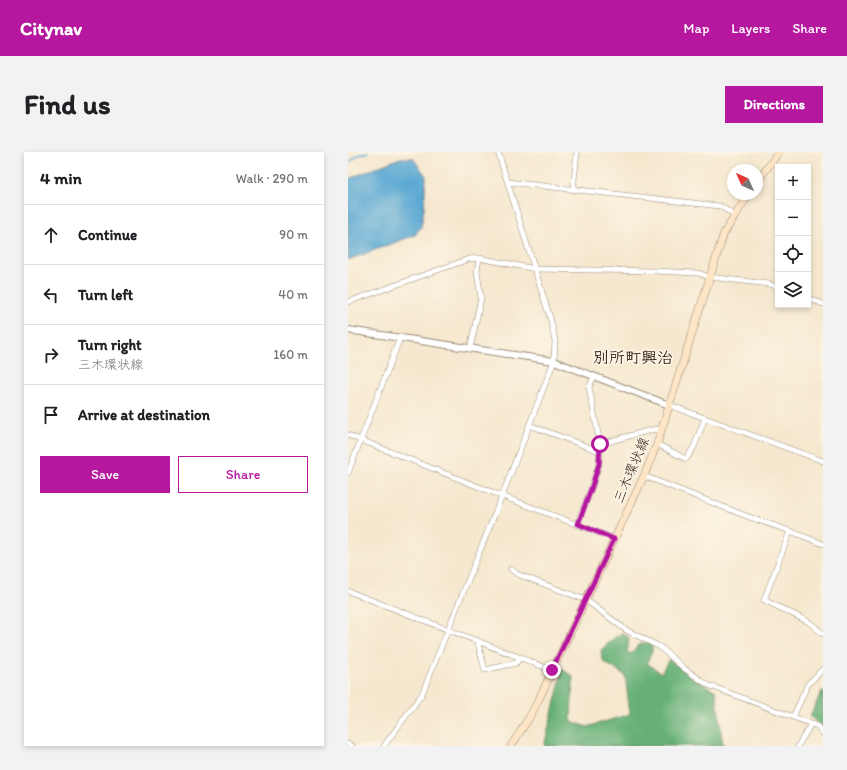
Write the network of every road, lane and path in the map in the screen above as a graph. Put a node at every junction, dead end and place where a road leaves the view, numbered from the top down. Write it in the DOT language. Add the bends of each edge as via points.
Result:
graph roads {
  1 [pos="498,152"];
  2 [pos="577,152"];
  3 [pos="779,152"];
  4 [pos="763,174"];
  5 [pos="508,182"];
  6 [pos="573,190"];
  7 [pos="745,200"];
  8 [pos="734,215"];
  9 [pos="479,258"];
  10 [pos="535,269"];
  11 [pos="709,277"];
  12 [pos="775,287"];
  13 [pos="811,299"];
  14 [pos="348,302"];
  15 [pos="823,304"];
  16 [pos="348,330"];
  17 [pos="400,338"];
  18 [pos="470,349"];
  19 [pos="554,361"];
  20 [pos="594,377"];
  21 [pos="669,405"];
  22 [pos="705,418"];
  23 [pos="529,425"];
  24 [pos="662,429"];
  25 [pos="348,435"];
  26 [pos="361,440"];
  27 [pos="600,444"];
  28 [pos="657,444"];
  29 [pos="600,452"];
  30 [pos="823,461"];
  31 [pos="348,473"];
  32 [pos="644,476"];
  33 [pos="502,496"];
  34 [pos="578,524"];
  35 [pos="790,531"];
  36 [pos="614,539"];
  37 [pos="823,544"];
  38 [pos="511,569"];
  39 [pos="348,591"];
  40 [pos="586,600"];
  41 [pos="449,629"];
  42 [pos="823,634"];
  43 [pos="477,640"];
  44 [pos="521,657"];
  45 [pos="823,669"];
  46 [pos="552,670"];
  47 [pos="793,717"];
  48 [pos="812,724"];
  49 [pos="823,733"];
  50 [pos="348,744"];
  51 [pos="352,746"];
  52 [pos="384,746"];
  53 [pos="511,746"];
  54 [pos="798,746"];
  1 -- 5 [label="street"];
  2 -- 6 [label="street"];
  3 -- 4 [label="main road"];
  5 -- 6 [label="street"];
  5 -- 10 [label="street"];
  6 -- 8 [label="street" via="720,206"];
  7 -- 8 [label="main road, 三木環状線"];
  8 -- 11 [label="main road, 三木環状線" via="724,233"];
  9 -- 10 [label="street"];
  9 -- 14 [label="street" via="469,259"];
  9 -- 18 [label="street" via="477,272 480,298"];
  10 -- 11 [label="street" via="662,271 698,273"];
  10 -- 19 [label="street" via="551,321 555,341"];
  11 -- 12 [label="street"];
  11 -- 21 [label="main road, 三木環状線"];
  13 -- 15 [label="street"];
  16 -- 17 [label="street"];
  17 -- 18 [label="street"];
  17 -- 26 [label="street"];
  18 -- 19 [label="street"];
  19 -- 20 [label="street"];
  19 -- 23 [label="street"];
  20 -- 21 [label="street"];
  20 -- 27 [label="street" via="589,387"];
  21 -- 22 [label="street"];
  21 -- 24 [label="main road, 三木環状線"];
  22 -- 28 [label="street" via="694,447 686,459"];
  22 -- 30 [label="street"];
  23 -- 29 [label="street"];
  23 -- 33 [label="street"];
  24 -- 27 [label="street"];
  24 -- 28 [label="main road, 三木環状線"];
  25 -- 26 [label="street"];
  26 -- 31 [label="street"];
  26 -- 33 [label="street"];
  27 -- 29 [label="street"];
  28 -- 32 [label="main road, 三木環状線"];
  29 -- 34 [label="street" via="599,464"];
  32 -- 35 [label="street"];
  32 -- 36 [label="main road, 三木環状線"];
  33 -- 34 [label="street"];
  33 -- 41 [label="street"];
  34 -- 36 [label="street"];
  35 -- 37 [label="street"];
  35 -- 42 [label="street" via="764,600 809,622"];
  36 -- 40 [label="main road, 三木環状線"];
  38 -- 40 [label="street" via="517,574"];
  39 -- 41 [label="street"];
  40 -- 46 [label="main road, 三木環状線"];
  40 -- 47 [label="street" via="626,630 660,647 708,685"];
  41 -- 43 [label="street"];
  41 -- 52 [label="street" via="422,694"];
  43 -- 44 [label="street"];
  43 -- 44 [label="street" via="485,670 516,663"];
  44 -- 46 [label="street"];
  45 -- 47 [label="street" via="808,684"];
  46 -- 53 [label="main road, 三木環状線" via="529,718"];
  47 -- 48 [label="street"];
  48 -- 49 [label="street"];
  48 -- 54 [label="street"];
  50 -- 51 [label="street"];
}
